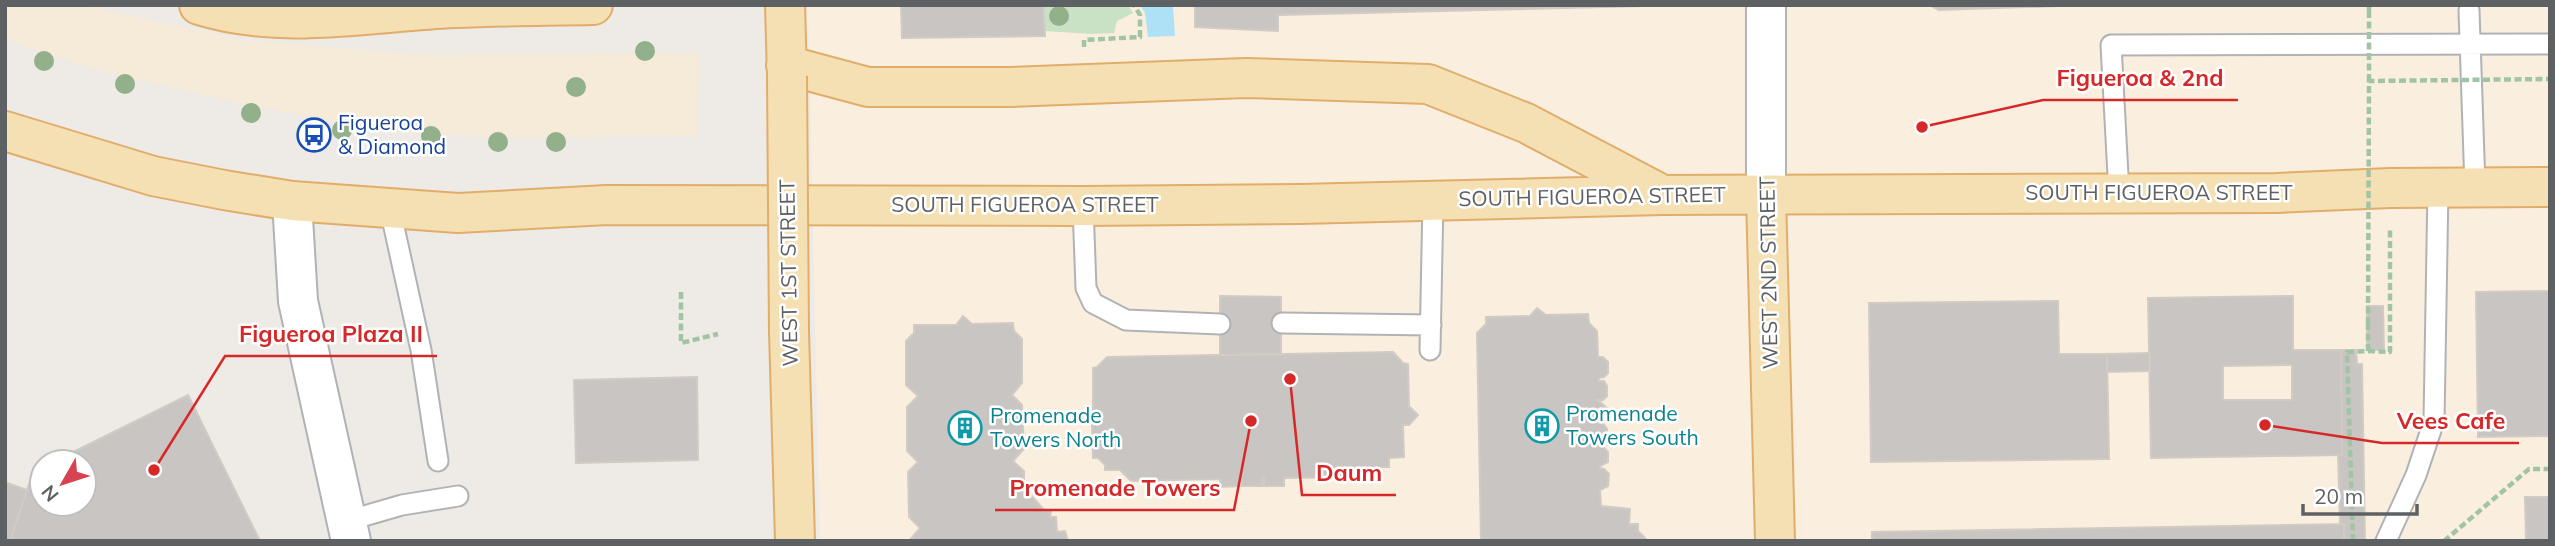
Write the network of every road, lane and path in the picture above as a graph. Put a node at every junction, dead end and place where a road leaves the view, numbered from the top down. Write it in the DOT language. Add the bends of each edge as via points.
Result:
graph roads {
  1 [pos="199,5"];
  2 [pos="593,5"];
  3 [pos="785,5"];
  4 [pos="1133,5"];
  5 [pos="1766,5"];
  6 [pos="2369,8"];
  7 [pos="2469,10"];
  8 [pos="285,12"];
  9 [pos="2470,43"];
  10 [pos="2550,44"];
  11 [pos="1084,53"];
  12 [pos="786,70"];
  13 [pos="2550,79"];
  14 [pos="2369,81"];
  15 [pos="5,131"];
  16 [pos="2457,187"];
  17 [pos="2550,187"];
  18 [pos="2390,188"];
  19 [pos="1663,194"];
  20 [pos="2119,194"];
  21 [pos="1766,195"];
  22 [pos="1433,200"];
  23 [pos="292,201"];
  24 [pos="1083,206"];
  25 [pos="390,209"];
  26 [pos="681,292"];
  27 [pos="1282,323"];
  28 [pos="1220,324"];
  29 [pos="1431,325"];
  30 [pos="718,334"];
  31 [pos="1430,350"];
  32 [pos="2368,351"];
  33 [pos="438,461"];
  34 [pos="2550,469"];
  35 [pos="458,496"];
  36 [pos="349,531"];
  37 [pos="795,541"];
  38 [pos="1775,541"];
  39 [pos="2353,541"];
  40 [pos="2386,541"];
  41 [pos="2444,541"];
  1 -- 8 [label="main road" via="246,17"];
  2 -- 8 [label="main road"];
  3 -- 12 [label="main road, WEST 1ST STREET"];
  4 -- 11 [label="path" via="1140,15 1140,37 1084,40"];
  5 -- 21 [label="street, WEST 2ND STREET"];
  6 -- 14 [label="path, bridge"];
  7 -- 9 [label="lane"];
  9 -- 10 [label="lane"];
  9 -- 16 [label="lane"];
  9 -- 20 [label="lane" via="2112,45"];
  12 -- 19 [label="main road" via="867,87 1246,78 1428,84 1526,122"];
  12 -- 37 [label="main road, WEST 1ST STREET, bridge"];
  13 -- 14 [label="path, bridge"];
  14 -- 32 [label="path, bridge"];
  15 -- 23 [label="main road, SOUTH FIGUEROA STREET" via="153,176"];
  16 -- 17 [label="main road, SOUTH FIGUEROA STREET"];
  16 -- 18 [label="main road, SOUTH FIGUEROA STREET"];
  16 -- 40 [label="lane" via="2434,421"];
  18 -- 20 [label="main road, SOUTH FIGUEROA STREET"];
  18 -- 32 [label="path" via="2390,352"];
  19 -- 21 [label="main road, SOUTH FIGUEROA STREET"];
  19 -- 22 [label="main road, SOUTH FIGUEROA STREET"];
  20 -- 21 [label="main road, SOUTH FIGUEROA STREET"];
  21 -- 38 [label="main road, WEST 2ND STREET"];
  22 -- 24 [label="main road, SOUTH FIGUEROA STREET"];
  22 -- 29 [label="lane"];
  23 -- 25 [label="main road, SOUTH FIGUEROA STREET"];
  23 -- 36 [label="street" via="298,301"];
  24 -- 25 [label="main road, SOUTH FIGUEROA STREET" via="634,205 458,213"];
  24 -- 28 [label="lane" via="1086,288 1093,303 1126,320"];
  25 -- 33 [label="lane" via="421,350"];
  26 -- 30 [label="path" via="681,343"];
  27 -- 29 [label="lane"];
  29 -- 31 [label="lane"];
  32 -- 39 [label="path" via="2347,352"];
  34 -- 41 [label="path" via="2529,469"];
  35 -- 36 [label="lane" via="402,505"];
}
